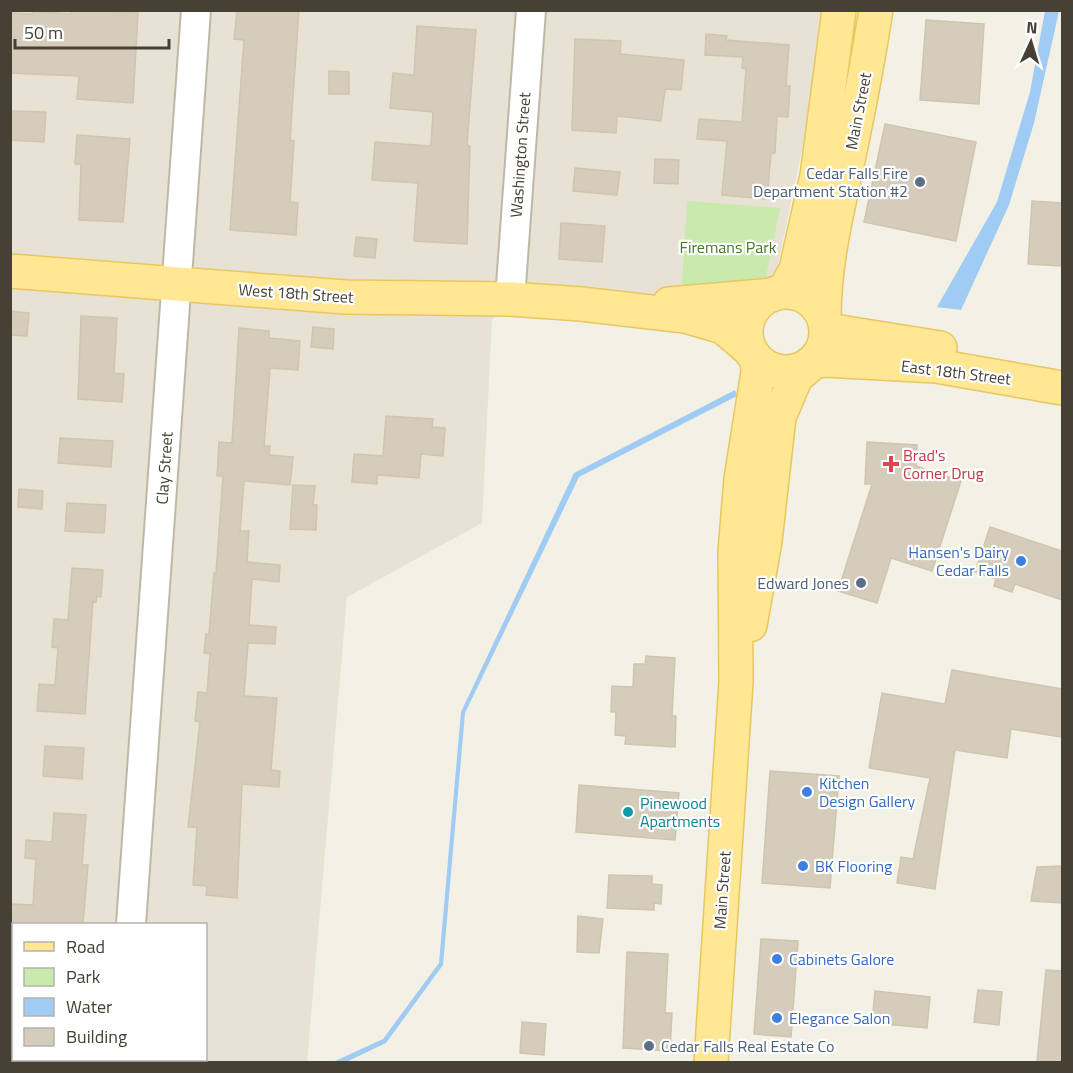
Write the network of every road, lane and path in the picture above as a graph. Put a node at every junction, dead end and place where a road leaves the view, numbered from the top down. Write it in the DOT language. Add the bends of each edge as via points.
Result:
graph roads {
  1 [pos="196,10"];
  2 [pos="531,10"];
  3 [pos="839,10"];
  4 [pos="871,11"];
  5 [pos="10,272"];
  6 [pos="176,284"];
  7 [pos="778,293"];
  8 [pos="510,299"];
  9 [pos="581,304"];
  10 [pos="825,324"];
  11 [pos="753,355"];
  12 [pos="811,364"];
  13 [pos="1062,370"];
  14 [pos="1062,388"];
  15 [pos="736,682"];
  16 [pos="131,923"];
  17 [pos="711,1062"];
  1 -- 6 [label="street, Clay Street"];
  2 -- 8 [label="street, Washington Street"];
  3 -- 7 [label="main road, Main Street" via="817,176 796,269"];
  4 -- 10 [label="main road, Main Street" via="852,142 830,241 824,286"];
  5 -- 6 [label="main road, West 18th Street"];
  6 -- 8 [label="main road, West 18th Street" via="345,297"];
  6 -- 16 [label="street, Clay Street"];
  7 -- 9 [label="main road, West 18th Street" via="680,304"];
  7 -- 10 [label="main road" via="808,298"];
  7 -- 11 [label="main road" via="761,301 747,322 746,335"];
  8 -- 9 [label="main road, West 18th Street"];
  9 -- 11 [label="main road, West 18th Street" via="685,316 723,327"];
  10 -- 12 [label="main road" via="825,344"];
  10 -- 13 [label="main road, East 18th Street"];
  11 -- 12 [label="main road" via="769,369 782,372 796,372"];
  11 -- 15 [label="main road, Main Street" via="758,372 741,479 735,552"];
  12 -- 14 [label="main road, East 18th Street" via="825,360 936,366"];
  12 -- 15 [label="main road, Main Street" via="796,377 779,417 765,541"];
  15 -- 17 [label="main road, Main Street"];
}
